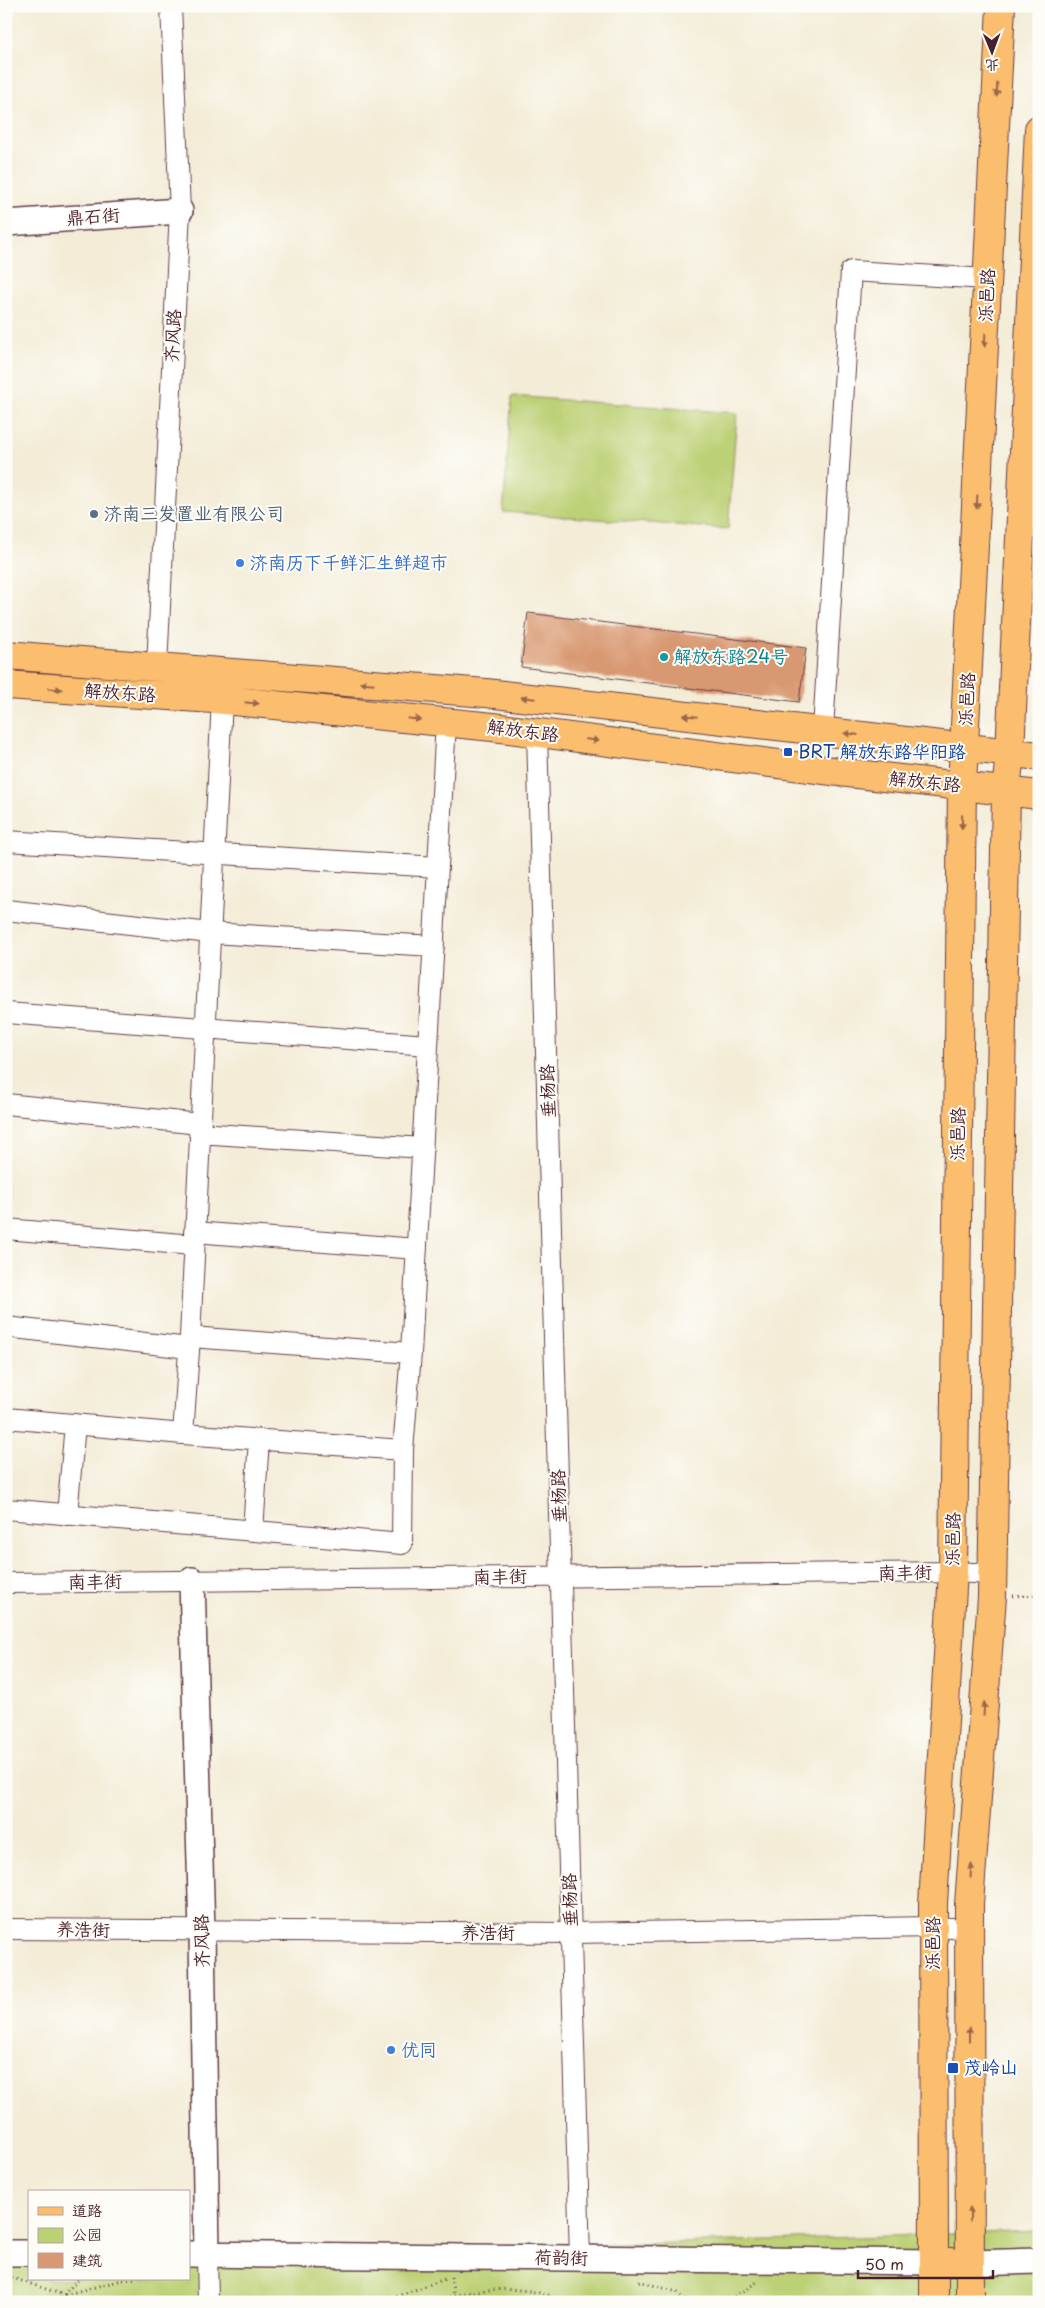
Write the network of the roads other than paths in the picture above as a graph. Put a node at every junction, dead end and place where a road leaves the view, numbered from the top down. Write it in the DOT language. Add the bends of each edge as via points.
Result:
graph roads {
  1 [pos="171,6"];
  2 [pos="1001,6"];
  3 [pos="1039,129"];
  4 [pos="180,212"];
  5 [pos="6,223"];
  6 [pos="988,279"];
  7 [pos="6,655"];
  8 [pos="157,666"];
  9 [pos="6,685"];
  10 [pos="222,700"];
  11 [pos="446,722"];
  12 [pos="823,730"];
  13 [pos="537,733"];
  14 [pos="965,748"];
  15 [pos="1010,753"];
  16 [pos="1039,756"];
  17 [pos="962,786"];
  18 [pos="1006,791"];
  19 [pos="1039,795"];
  20 [pos="6,841"];
  21 [pos="214,854"];
  22 [pos="438,867"];
  23 [pos="6,910"];
  24 [pos="210,933"];
  25 [pos="434,946"];
  26 [pos="6,1013"];
  27 [pos="204,1028"];
  28 [pos="428,1045"];
  29 [pos="6,1104"];
  30 [pos="199,1128"];
  31 [pos="423,1148"];
  32 [pos="6,1229"];
  33 [pos="194,1239"];
  34 [pos="417,1249"];
  35 [pos="6,1327"];
  36 [pos="190,1342"];
  37 [pos="411,1353"];
  38 [pos="6,1418"];
  39 [pos="76,1424"];
  40 [pos="183,1434"];
  41 [pos="259,1439"];
  42 [pos="403,1450"];
  43 [pos="6,1509"];
  44 [pos="67,1515"];
  45 [pos="253,1531"];
  46 [pos="953,1572"];
  47 [pos="993,1574"];
  48 [pos="562,1576"];
  49 [pos="192,1580"];
  50 [pos="6,1583"];
  51 [pos="933,1927"];
  52 [pos="6,1929"];
  53 [pos="969,1929"];
  54 [pos="202,1932"];
  55 [pos="571,1933"];
  56 [pos="6,2253"];
  57 [pos="28,2253"];
  58 [pos="198,2254"];
  59 [pos="580,2258"];
  60 [pos="1039,2261"];
  61 [pos="934,2262"];
  62 [pos="970,2262"];
  63 [pos="208,2302"];
  64 [pos="934,2302"];
  65 [pos="970,2302"];
  1 -- 4 [label="street, 齐风路"];
  2 -- 6 [label="main road, 泺邑路, one-way"];
  3 -- 15 [label="main road, 泺邑路"];
  4 -- 5 [label="street, 鼎石街"];
  4 -- 8 [label="street, 齐风路"];
  6 -- 12 [label="street" via="851,271"];
  6 -- 14 [label="main road, 泺邑路, one-way"];
  7 -- 8 [label="main road, 解放东路"];
  12 -- 8 [label="main road, 解放东路, one-way" via="486,693"];
  9 -- 10 [label="main road, 解放东路, one-way"];
  10 -- 11 [label="main road, 解放东路, one-way"];
  10 -- 21 [label="street"];
  11 -- 13 [label="main road, 解放东路"];
  11 -- 22 [label="street"];
  14 -- 12 [label="main road, 解放东路, one-way"];
  13 -- 17 [label="main road, 解放东路, one-way"];
  13 -- 48 [label="street, 垂杨路"];
  14 -- 15 [label="main road, 解放东路"];
  14 -- 17 [label="main road, 泺邑路"];
  15 -- 16 [label="main road, 解放东路"];
  15 -- 18 [label="main road, 泺邑路"];
  17 -- 18 [label="main road, 解放东路"];
  17 -- 46 [label="main road, 泺邑路, one-way"];
  18 -- 19 [label="main road, 解放东路"];
  18 -- 47 [label="main road, 泺邑路"];
  20 -- 21 [label="street"];
  21 -- 22 [label="street"];
  21 -- 24 [label="street"];
  22 -- 25 [label="street"];
  23 -- 24 [label="street"];
  24 -- 25 [label="street"];
  24 -- 27 [label="street"];
  25 -- 28 [label="street"];
  26 -- 27 [label="street"];
  27 -- 28 [label="street"];
  27 -- 30 [label="street"];
  28 -- 31 [label="street"];
  29 -- 30 [label="street"];
  30 -- 31 [label="street"];
  30 -- 33 [label="street"];
  31 -- 34 [label="street"];
  32 -- 33 [label="street"];
  33 -- 34 [label="street"];
  33 -- 36 [label="street"];
  34 -- 37 [label="street"];
  35 -- 36 [label="street"];
  36 -- 37 [label="street"];
  36 -- 40 [label="street"];
  37 -- 42 [label="street"];
  38 -- 39 [label="street"];
  39 -- 40 [label="street"];
  39 -- 44 [label="street"];
  40 -- 41 [label="street"];
  41 -- 42 [label="street"];
  41 -- 45 [label="street"];
  42 -- 45 [label="street" via="402,1544"];
  43 -- 44 [label="street"];
  44 -- 45 [label="street"];
  46 -- 47 [label="street, 南丰街"];
  46 -- 48 [label="street, 南丰街"];
  46 -- 51 [label="main road, 泺邑路"];
  53 -- 47 [label="main road, 泺邑路, one-way"];
  48 -- 49 [label="street, 南丰街"];
  48 -- 55 [label="street, 垂杨路"];
  49 -- 50 [label="street, 南丰街"];
  49 -- 54 [label="street, 齐风路"];
  51 -- 53 [label="street, 养浩街"];
  51 -- 55 [label="street, 养浩街"];
  51 -- 61 [label="main road, 泺邑路"];
  52 -- 54 [label="street, 养浩街"];
  62 -- 53 [label="main road, 泺邑路, one-way"];
  54 -- 55 [label="street, 养浩街"];
  54 -- 58 [label="street, 齐风路"];
  55 -- 59 [label="street, 垂杨路"];
  56 -- 57 [label="street"];
  58 -- 59 [label="street, 荷韵街"];
  58 -- 63 [label="street, 齐风路"];
  59 -- 61 [label="street, 荷韵街"];
  60 -- 62 [label="street"];
  61 -- 62 [label="main road"];
  61 -- 64 [label="main road, 泺邑路"];
  62 -- 65 [label="main road, 泺邑路"];
}
